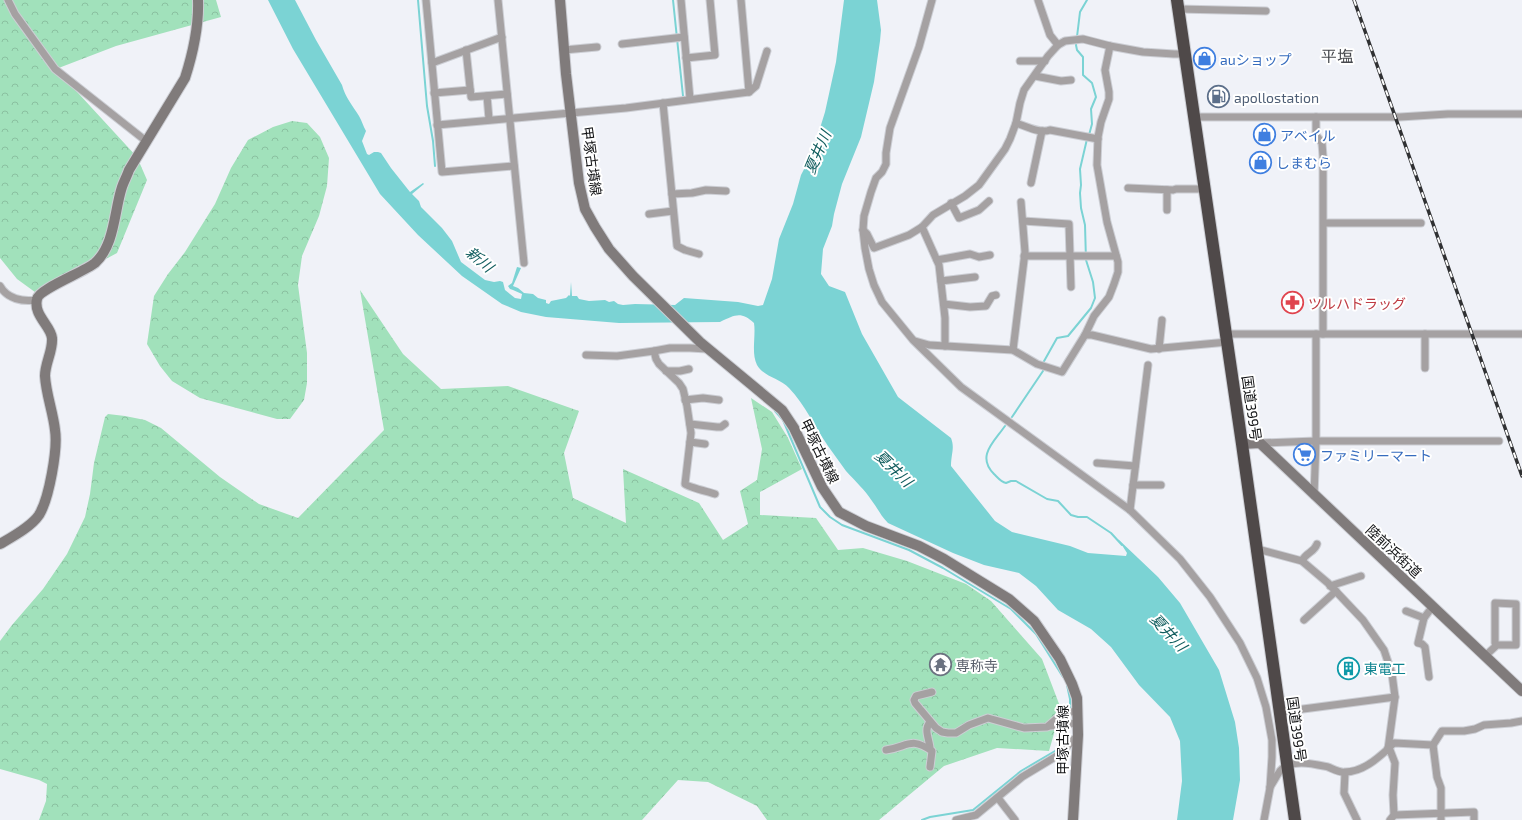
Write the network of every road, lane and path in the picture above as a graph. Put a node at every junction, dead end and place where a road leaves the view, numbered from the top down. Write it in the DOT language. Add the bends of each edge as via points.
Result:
graph roads {
  1 [pos="8,0"];
  2 [pos="198,0"];
  3 [pos="426,0"];
  4 [pos="498,0"];
  5 [pos="560,0"];
  6 [pos="681,0"];
  7 [pos="710,0"];
  8 [pos="740,0"];
  9 [pos="932,0"];
  10 [pos="1038,0"];
  11 [pos="1178,5"];
  12 [pos="1266,11"];
  13 [pos="502,37"];
  14 [pos="684,37"];
  15 [pos="622,44"];
  16 [pos="1058,45"];
  17 [pos="1110,46"];
  18 [pos="597,48"];
  19 [pos="466,50"];
  20 [pos="564,50"];
  21 [pos="767,51"];
  22 [pos="1185,54"];
  23 [pos="686,58"];
  24 [pos="1020,61"];
  25 [pos="1045,61"];
  26 [pos="432,63"];
  27 [pos="1035,76"];
  28 [pos="1071,80"];
  29 [pos="470,90"];
  30 [pos="750,92"];
  31 [pos="434,93"];
  32 [pos="507,94"];
  33 [pos="487,96"];
  34 [pos="690,99"];
  35 [pos="663,103"];
  36 [pos="571,112"];
  37 [pos="1522,114"];
  38 [pos="510,117"];
  39 [pos="1194,117"];
  40 [pos="1316,117"];
  41 [pos="489,119"];
  42 [pos="1016,123"];
  43 [pos="437,125"];
  44 [pos="1042,131"];
  45 [pos="1098,139"];
  46 [pos="146,141"];
  47 [pos="514,166"];
  48 [pos="1031,182"];
  49 [pos="1128,188"];
  50 [pos="1205,189"];
  51 [pos="1167,190"];
  52 [pos="726,191"];
  53 [pos="672,194"];
  54 [pos="989,201"];
  55 [pos="1021,202"];
  56 [pos="951,203"];
  57 [pos="1166,210"];
  58 [pos="673,211"];
  59 [pos="649,214"];
  60 [pos="1023,221"];
  61 [pos="1324,223"];
  62 [pos="1421,224"];
  63 [pos="922,226"];
  64 [pos="863,230"];
  65 [pos="700,254"];
  66 [pos="990,255"];
  67 [pos="1024,256"];
  68 [pos="1070,256"];
  69 [pos="1116,256"];
  70 [pos="937,260"];
  71 [pos="524,263"];
  72 [pos="975,277"];
  73 [pos="941,281"];
  74 [pos="0,286"];
  75 [pos="1071,287"];
  76 [pos="996,295"];
  77 [pos="36,300"];
  78 [pos="944,304"];
  79 [pos="1162,320"];
  80 [pos="1319,334"];
  81 [pos="1425,334"];
  82 [pos="1522,334"];
  83 [pos="1085,335"];
  84 [pos="1227,338"];
  85 [pos="913,340"];
  86 [pos="704,346"];
  87 [pos="945,346"];
  88 [pos="1159,348"];
  89 [pos="1013,350"];
  90 [pos="654,352"];
  91 [pos="586,355"];
  92 [pos="1148,365"];
  93 [pos="1425,368"];
  94 [pos="689,369"];
  95 [pos="665,370"];
  96 [pos="685,400"];
  97 [pos="719,400"];
  98 [pos="690,424"];
  99 [pos="725,424"];
  100 [pos="1316,441"];
  101 [pos="1499,441"];
  102 [pos="690,442"];
  103 [pos="1260,443"];
  104 [pos="705,444"];
  105 [pos="1242,444"];
  106 [pos="1097,463"];
  107 [pos="1135,466"];
  108 [pos="1133,485"];
  109 [pos="1161,485"];
  110 [pos="715,494"];
  111 [pos="1314,496"];
  112 [pos="1130,510"];
  113 [pos="0,544"];
  114 [pos="1317,544"];
  115 [pos="1256,551"];
  116 [pos="1302,561"];
  117 [pos="1361,576"];
  118 [pos="1330,586"];
  119 [pos="1336,591"];
  120 [pos="1433,606"];
  121 [pos="1406,611"];
  122 [pos="1424,618"];
  123 [pos="1304,620"];
  124 [pos="1519,638"];
  125 [pos="1497,645"];
  126 [pos="1485,656"];
  127 [pos="1429,677"];
  128 [pos="1522,691"];
  129 [pos="932,692"];
  130 [pos="1395,697"];
  131 [pos="1075,711"];
  132 [pos="1280,712"];
  133 [pos="1522,721"];
  134 [pos="930,722"];
  135 [pos="1075,724"];
  136 [pos="1053,726"];
  137 [pos="1078,734"];
  138 [pos="1433,745"];
  139 [pos="930,749"];
  140 [pos="1388,749"];
  141 [pos="886,750"];
  142 [pos="1288,765"];
  143 [pos="930,767"];
  144 [pos="1345,773"];
  145 [pos="1270,788"];
  146 [pos="998,798"];
  147 [pos="1441,817"];
  148 [pos="1392,818"];
  149 [pos="956,820"];
  150 [pos="1015,820"];
  151 [pos="1073,820"];
  152 [pos="1264,820"];
  153 [pos="1295,820"];
  154 [pos="1357,820"];
  155 [pos="1474,820"];
  1 -- 46 [label="street" via="15,14 55,69"];
  2 -- 46 [label="main road" via="195,38 185,78"];
  3 -- 26 [label="street"];
  4 -- 13 [label="street"];
  5 -- 20 [label="main road, 甲塚古墳線"];
  6 -- 14 [label="street"];
  7 -- 23 [label="street" via="715,55"];
  8 -- 30 [label="street"];
  9 -- 64 [label="street" via="889,134 886,164 870,192"];
  10 -- 16 [label="street" via="1050,35"];
  11 -- 12 [label="street"];
  11 -- 22 [label="highway, 国道399号"];
  13 -- 19 [label="street"];
  13 -- 32 [label="street"];
  14 -- 15 [label="street"];
  14 -- 23 [label="street"];
  16 -- 17 [label="street" via="1065,41 1081,39"];
  16 -- 25 [label="street"];
  17 -- 22 [label="street" via="1143,52"];
  17 -- 45 [label="street" via="1105,70 1109,99"];
  18 -- 20 [label="street"];
  19 -- 26 [label="street"];
  19 -- 29 [label="street"];
  20 -- 36 [label="main road, 甲塚古墳線"];
  21 -- 30 [label="street" via="756,86"];
  22 -- 39 [label="highway, 国道399号"];
  23 -- 34 [label="street"];
  24 -- 25 [label="street"];
  25 -- 27 [label="street"];
  26 -- 31 [label="street"];
  27 -- 28 [label="street"];
  27 -- 42 [label="street" via="1024,90"];
  29 -- 31 [label="street"];
  29 -- 33 [label="street" via="471,97"];
  30 -- 34 [label="street"];
  31 -- 43 [label="street"];
  32 -- 33 [label="street"];
  32 -- 38 [label="street"];
  33 -- 41 [label="street"];
  34 -- 35 [label="street"];
  35 -- 36 [label="street"];
  35 -- 53 [label="street"];
  36 -- 38 [label="street"];
  36 -- 86 [label="main road, 甲塚古墳線" via="579,183 585,209 595,227 609,249 633,276"];
  37 -- 40 [label="street"];
  38 -- 41 [label="street"];
  38 -- 47 [label="street"];
  39 -- 40 [label="street"];
  39 -- 50 [label="highway, 国道399号"];
  40 -- 61 [label="street" via="1316,135 1323,148"];
  41 -- 43 [label="street"];
  42 -- 44 [label="street"];
  42 -- 56 [label="street" via="1005,149 978,185"];
  43 -- 47 [label="street" via="442,172"];
  44 -- 45 [label="street" via="1050,130"];
  44 -- 48 [label="street"];
  45 -- 69 [label="street" via="1097,165"];
  46 -- 77 [label="main road" via="122,186 109,242 101,256 80,272 46,290"];
  47 -- 71 [label="street"];
  49 -- 51 [label="street"];
  50 -- 51 [label="street"];
  50 -- 84 [label="highway, 国道399号"];
  51 -- 57 [label="street"];
  52 -- 53 [label="street" via="706,190"];
  53 -- 58 [label="street"];
  54 -- 56 [label="street" via="979,210 959,218"];
  55 -- 60 [label="street"];
  56 -- 63 [label="street" via="927,219"];
  58 -- 59 [label="street"];
  58 -- 65 [label="street" via="677,246"];
  60 -- 67 [label="street"];
  60 -- 68 [label="street" via="1069,224"];
  61 -- 62 [label="street"];
  61 -- 80 [label="street"];
  63 -- 64 [label="street" via="909,235 874,248"];
  63 -- 70 [label="street"];
  64 -- 85 [label="street" via="874,285 882,302"];
  66 -- 70 [label="street" via="979,257 970,254"];
  67 -- 68 [label="street"];
  67 -- 89 [label="street"];
  68 -- 69 [label="street"];
  68 -- 75 [label="street"];
  69 -- 83 [label="street" via="1118,272 1114,284"];
  70 -- 73 [label="street"];
  72 -- 73 [label="street"];
  73 -- 78 [label="street"];
  74 -- 77 [label="street" via="11,297"];
  76 -- 78 [label="street" via="992,296 986,306"];
  77 -- 113 [label="main road" via="37,309 52,337 45,374 56,440 50,483 38,516"];
  78 -- 87 [label="street"];
  79 -- 88 [label="street"];
  80 -- 81 [label="street"];
  80 -- 84 [label="street"];
  80 -- 100 [label="street"];
  81 -- 82 [label="street"];
  81 -- 93 [label="street"];
  83 -- 88 [label="street" via="1151,349"];
  83 -- 89 [label="street" via="1062,372 1041,366"];
  84 -- 88 [label="street"];
  84 -- 105 [label="highway, 国道399号"];
  85 -- 87 [label="street"];
  85 -- 112 [label="street" via="961,387"];
  86 -- 90 [label="street" via="670,348"];
  86 -- 131 [label="main road, 甲塚古墳線" via="770,399 788,418 822,487 839,512 866,526 919,546 950,563 1009,599 1034,622 1060,659 1072,684 1077,698"];
  87 -- 89 [label="street"];
  90 -- 91 [label="street" via="617,356"];
  90 -- 95 [label="street"];
  92 -- 107 [label="street"];
  94 -- 95 [label="street"];
  95 -- 96 [label="street" via="679,383"];
  96 -- 97 [label="street"];
  96 -- 98 [label="street"];
  98 -- 99 [label="street" via="721,427"];
  98 -- 102 [label="street"];
  100 -- 101 [label="street"];
  100 -- 103 [label="street"];
  100 -- 111 [label="street"];
  102 -- 104 [label="street"];
  102 -- 110 [label="street" via="685,484"];
  103 -- 105 [label="main road"];
  103 -- 111 [label="main road, 陸前浜街道"];
  105 -- 115 [label="highway, 国道399号"];
  106 -- 107 [label="street"];
  107 -- 108 [label="street"];
  108 -- 109 [label="street"];
  108 -- 112 [label="street"];
  111 -- 120 [label="main road, 陸前浜街道"];
  112 -- 145 [label="street" via="1180,559 1210,597 1240,643 1257,678 1268,717 1272,740"];
  114 -- 116 [label="street" via="1315,550 1305,555"];
  115 -- 116 [label="street" via="1261,550"];
  115 -- 132 [label="highway, 国道399号"];
  116 -- 118 [label="street"];
  117 -- 118 [label="street"];
  118 -- 119 [label="street"];
  119 -- 123 [label="street"];
  119 -- 130 [label="street" via="1363,620 1384,650 1392,674"];
  120 -- 122 [label="street"];
  120 -- 126 [label="main road, 陸前浜街道"];
  121 -- 122 [label="street"];
  122 -- 127 [label="street" via="1418,643 1425,647"];
  124 -- 125 [label="street" via="1516,645"];
  124 -- 125 [label="street" via="1516,604 1495,603"];
  125 -- 126 [label="street"];
  126 -- 128 [label="main road, 陸前浜街道"];
  129 -- 134 [label="street" via="916,696 914,700"];
  130 -- 132 [label="street"];
  130 -- 140 [label="street"];
  131 -- 135 [label="main road, 甲塚古墳線"];
  131 -- 136 [label="street" via="1061,715"];
  132 -- 142 [label="highway, 国道399号"];
  133 -- 138 [label="street" via="1484,724 1464,731 1442,731"];
  134 -- 136 [label="street" via="939,730 948,733 956,733 988,718 1024,728"];
  134 -- 139 [label="street" via="927,726"];
  135 -- 136 [label="street"];
  135 -- 137 [label="main road, 甲塚古墳線"];
  137 -- 146 [label="street" via="1060,754 1022,777"];
  137 -- 151 [label="main road, 甲塚古墳線"];
  138 -- 140 [label="street" via="1392,743"];
  138 -- 147 [label="street" via="1436,777 1441,788"];
  139 -- 141 [label="street" via="916,743"];
  139 -- 143 [label="street" via="933,754"];
  140 -- 144 [label="street" via="1374,762"];
  140 -- 148 [label="street" via="1395,763"];
  142 -- 144 [label="street" via="1308,764"];
  142 -- 145 [label="street" via="1281,770"];
  142 -- 153 [label="highway, 国道399号"];
  144 -- 154 [label="street" via="1344,793"];
  145 -- 152 [label="street"];
  146 -- 149 [label="street" via="976,816"];
  146 -- 150 [label="street"];
  147 -- 148 [label="street"];
  147 -- 155 [label="street" via="1474,812"];
}
